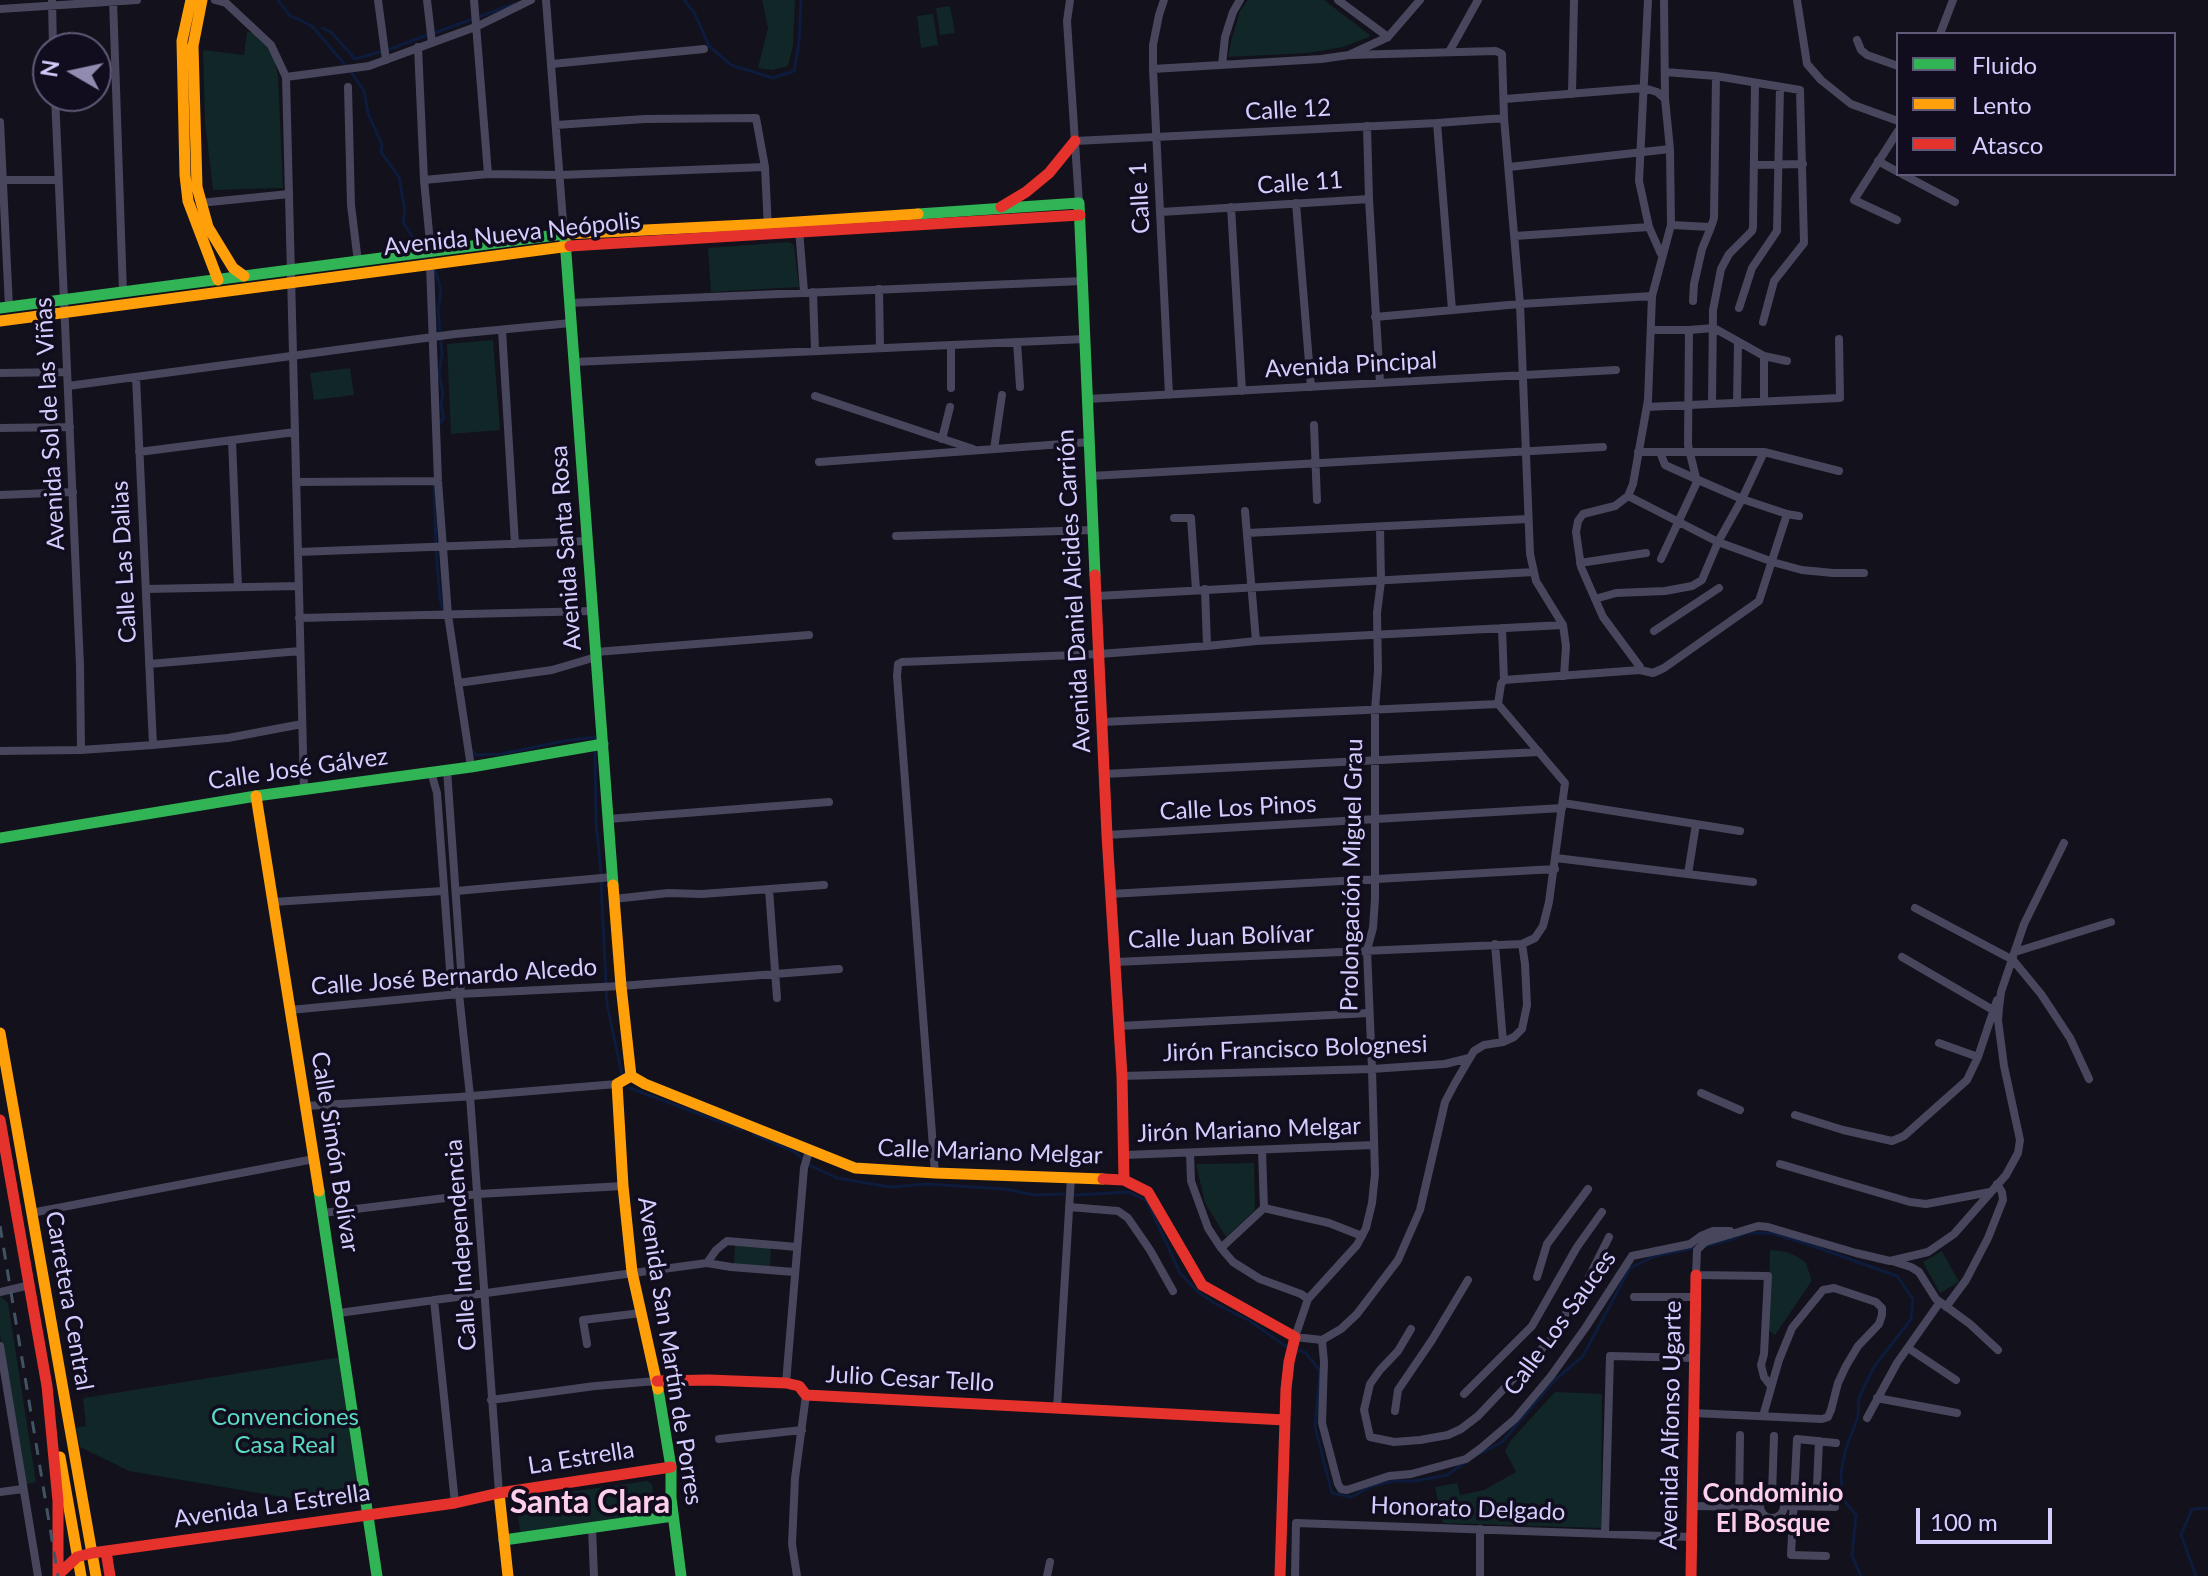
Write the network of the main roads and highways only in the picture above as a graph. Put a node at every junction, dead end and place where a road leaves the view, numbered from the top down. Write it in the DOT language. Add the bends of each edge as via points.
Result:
graph roads {
  1 [pos="191,0"];
  2 [pos="202,0"];
  3 [pos="1075,141"];
  4 [pos="997,209"];
  5 [pos="1079,209"];
  6 [pos="815,227"];
  7 [pos="565,240"];
  8 [pos="430,259"];
  9 [pos="291,275"];
  10 [pos="244,276"];
  11 [pos="218,280"];
  12 [pos="65,306"];
  13 [pos="4,308"];
  14 [pos="0,321"];
  15 [pos="603,744"];
  16 [pos="256,796"];
  17 [pos="0,838"];
  18 [pos="0,1033"];
  19 [pos="2,1055"];
  20 [pos="631,1076"];
  21 [pos="0,1120"];
  22 [pos="1124,1180"];
  23 [pos="1696,1275"];
  24 [pos="657,1381"];
  25 [pos="47,1386"];
  26 [pos="1285,1420"];
  27 [pos="671,1467"];
  28 [pos="499,1493"];
  29 [pos="368,1515"];
  30 [pos="673,1516"];
  31 [pos="504,1540"];
  32 [pos="106,1551"];
  33 [pos="92,1553"];
  34 [pos="77,1557"];
  35 [pos="58,1575"];
  36 [pos="81,1576"];
  37 [pos="96,1576"];
  38 [pos="110,1576"];
  39 [pos="377,1576"];
  40 [pos="508,1576"];
  41 [pos="681,1576"];
  42 [pos="1280,1576"];
  43 [pos="1691,1576"];
  1 -- 11 [label="main road" via="182,41 185,175 188,201"];
  2 -- 10 [label="main road" via="193,46 197,187 208,227 233,268"];
  3 -- 4 [label="main road" via="1049,173"];
  4 -- 5 [label="main road, Avenida Nueva Neópolis"];
  4 -- 6 [label="main road, Avenida Nueva Neópolis"];
  5 -- 6 [label="main road, Avenida Nueva Neópolis"];
  5 -- 22 [label="main road, Avenida Daniel Alcides Carrión"];
  6 -- 7 [label="main road, Avenida Nueva Neópolis"];
  7 -- 8 [label="main road, Avenida Nueva Neópolis"];
  7 -- 15 [label="main road, Avenida Santa Rosa"];
  8 -- 9 [label="main road, Avenida Nueva Neópolis"];
  8 -- 9 [label="main road, Avenida Nueva Neópolis" via="358,262"];
  9 -- 10 [label="main road, Avenida Nueva Neópolis"];
  9 -- 12 [label="main road, Avenida Nueva Neópolis"];
  10 -- 11 [label="main road, Avenida Nueva Neópolis"];
  11 -- 12 [label="main road, Avenida Nueva Neópolis" via="123,292"];
  12 -- 13 [label="main road, Avenida Nueva Neópolis"];
  12 -- 14 [label="main road, Avenida Nueva Neópolis"];
  15 -- 16 [label="main road, Calle José Gálvez"];
  15 -- 20 [label="main road, Avenida Santa Rosa"];
  16 -- 17 [label="main road, Calle José Gálvez"];
  16 -- 29 [label="main road, Calle Simón Bolívar"];
  18 -- 19 [label="main road, Carretera Central"];
  19 -- 33 [label="main road, Carretera Central"];
  20 -- 22 [label="main road, Calle Mariano Melgar" via="855,1168"];
  20 -- 24 [label="main road, Avenida San Martín de Porres" via="617,1084 623,1186 632,1272"];
  21 -- 25 [label="main road, Carretera Central"];
  22 -- 26 [label="main road, Calle Mariano Melgar" via="1155,1201 1202,1285 1295,1337"];
  23 -- 43 [label="main road, Avenida Alfonso Ugarte"];
  24 -- 26 [label="main road, Julio Cesar Tello" via="786,1383 799,1386 806,1395"];
  24 -- 27 [label="main road, Avenida San Martín de Porres"];
  25 -- 34 [label="main road, Carretera Central"];
  25 -- 35 [label="main road" via="58,1501"];
  26 -- 42 [label="main road"];
  27 -- 28 [label="main road, La Estrella"];
  27 -- 30 [label="main road, Avenida San Martín de Porres"];
  28 -- 29 [label="main road, Avenida La Estrella"];
  28 -- 31 [label="main road"];
  29 -- 32 [label="main road, Avenida La Estrella"];
  29 -- 39 [label="main road, Calle Simón Bolívar"];
  30 -- 31 [label="main road"];
  30 -- 41 [label="main road, Avenida San Martín de Porres"];
  31 -- 40 [label="main road"];
  32 -- 33 [label="main road, Avenida La Estrella"];
  32 -- 38 [label="main road"];
  33 -- 34 [label="main road, Avenida La Estrella"];
  33 -- 37 [label="main road, Carretera Central"];
  34 -- 35 [label="main road, Avenida La Estrella"];
  34 -- 36 [label="main road, Carretera Central"];
}
